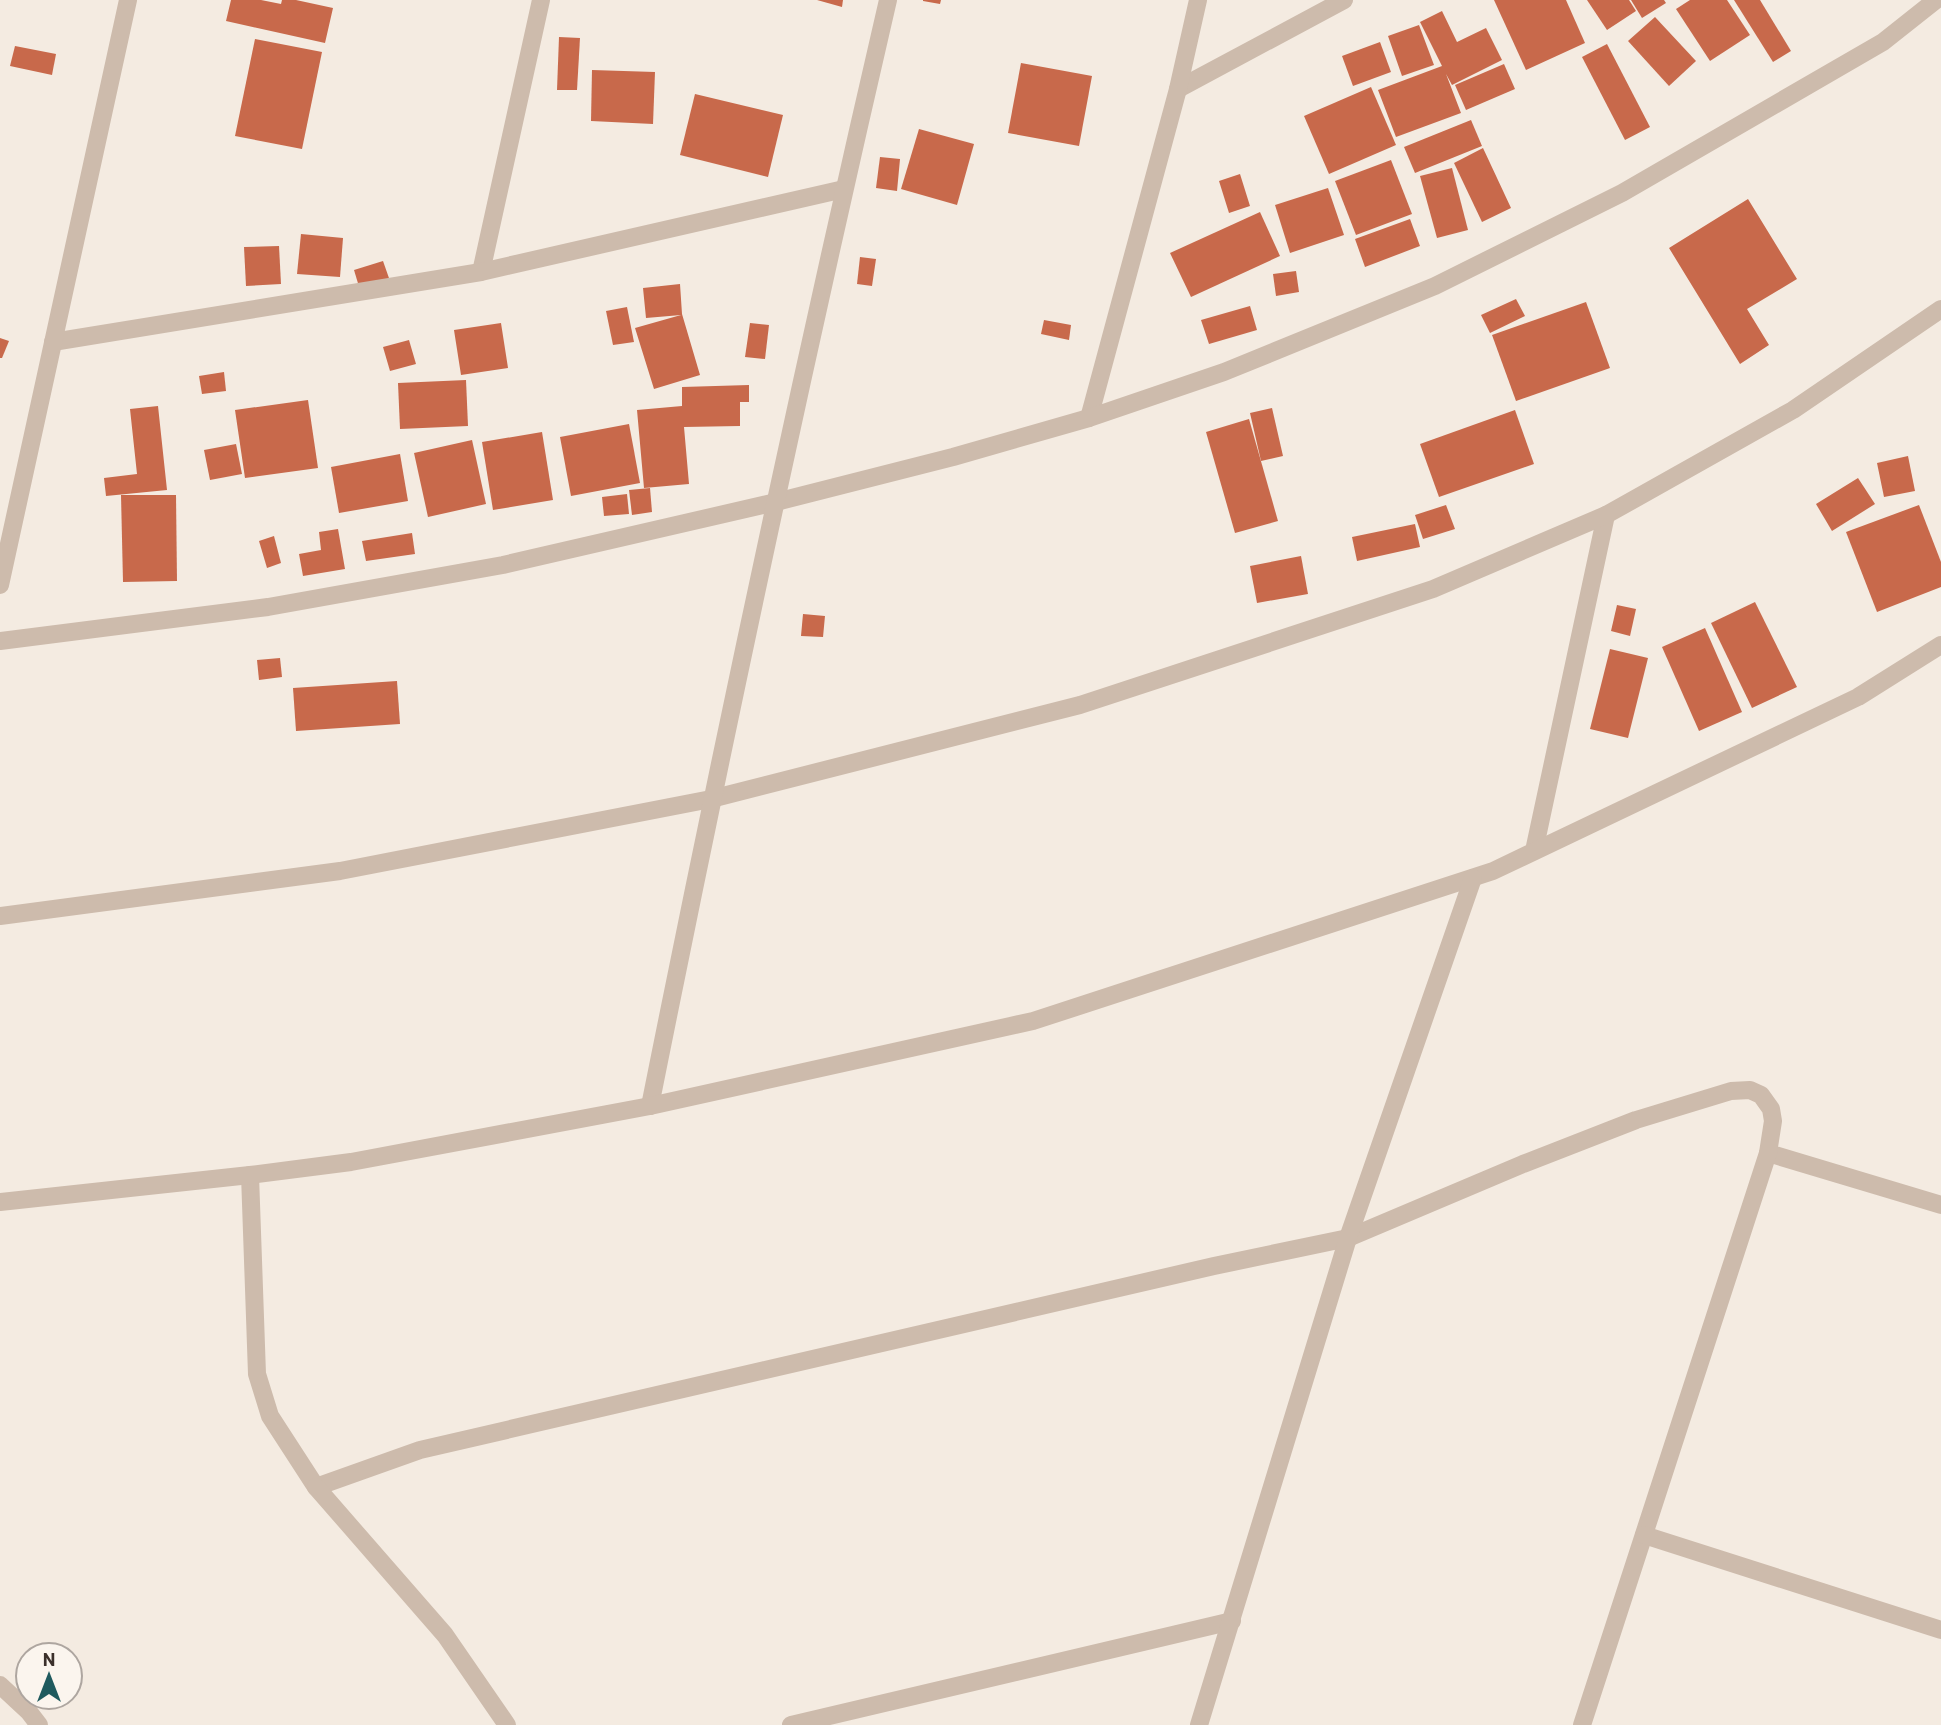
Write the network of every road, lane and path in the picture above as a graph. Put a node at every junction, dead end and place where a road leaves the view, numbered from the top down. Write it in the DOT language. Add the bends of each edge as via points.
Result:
graph roads {
  1 [pos="128,0"];
  2 [pos="541,0"];
  3 [pos="888,0"];
  4 [pos="1198,0"];
  5 [pos="1345,0"];
  6 [pos="1936,0"];
  7 [pos="1178,89"];
  8 [pos="844,189"];
  9 [pos="481,272"];
  10 [pos="1941,309"];
  11 [pos="53,342"];
  12 [pos="1089,418"];
  13 [pos="776,502"];
  14 [pos="1606,515"];
  15 [pos="0,585"];
  16 [pos="0,641"];
  17 [pos="1941,645"];
  18 [pos="711,799"];
  19 [pos="1534,851"];
  20 [pos="1473,878"];
  21 [pos="0,916"];
  22 [pos="650,1106"];
  23 [pos="1768,1153"];
  24 [pos="250,1175"];
  25 [pos="0,1202"];
  26 [pos="1941,1205"];
  27 [pos="1348,1238"];
  28 [pos="316,1487"];
  29 [pos="1644,1535"];
  30 [pos="1232,1621"];
  31 [pos="1941,1630"];
  32 [pos="0,1685"];
  33 [pos="39,1725"];
  34 [pos="507,1725"];
  35 [pos="791,1725"];
  36 [pos="1199,1725"];
  37 [pos="1582,1725"];
  1 -- 11 [label="street"];
  2 -- 9 [label="street"];
  3 -- 8 [label="street"];
  4 -- 7 [label="street"];
  5 -- 7 [label="street"];
  6 -- 12 [label="street" via="1883,42 1622,193 1435,286 1224,372"];
  7 -- 12 [label="street"];
  8 -- 9 [label="street"];
  8 -- 13 [label="street"];
  9 -- 11 [label="street"];
  10 -- 14 [label="street" via="1793,411"];
  11 -- 15 [label="street"];
  12 -- 13 [label="street"];
  13 -- 16 [label="street" via="503,565 388,586 268,607"];
  13 -- 18 [label="street"];
  14 -- 18 [label="street" via="1433,589 1080,705"];
  14 -- 19 [label="street"];
  17 -- 19 [label="street" via="1858,696"];
  18 -- 21 [label="street" via="340,871"];
  18 -- 22 [label="street"];
  19 -- 20 [label="street"];
  20 -- 22 [label="street" via="1033,1021"];
  20 -- 27 [label="street"];
  22 -- 24 [label="street" via="352,1162"];
  23 -- 26 [label="street"];
  23 -- 27 [label="street" via="1773,1121 1770,1109 1761,1095 1750,1090 1731,1091 1636,1120"];
  23 -- 29 [label="street"];
  24 -- 25 [label="street"];
  24 -- 28 [label="street" via="257,1374 271,1416"];
  27 -- 28 [label="street" via="420,1450"];
  27 -- 30 [label="street"];
  28 -- 34 [label="street" via="445,1635"];
  29 -- 31 [label="street"];
  29 -- 37 [label="street"];
  30 -- 35 [label="street"];
  30 -- 36 [label="street"];
  32 -- 33 [label="street"];
}
